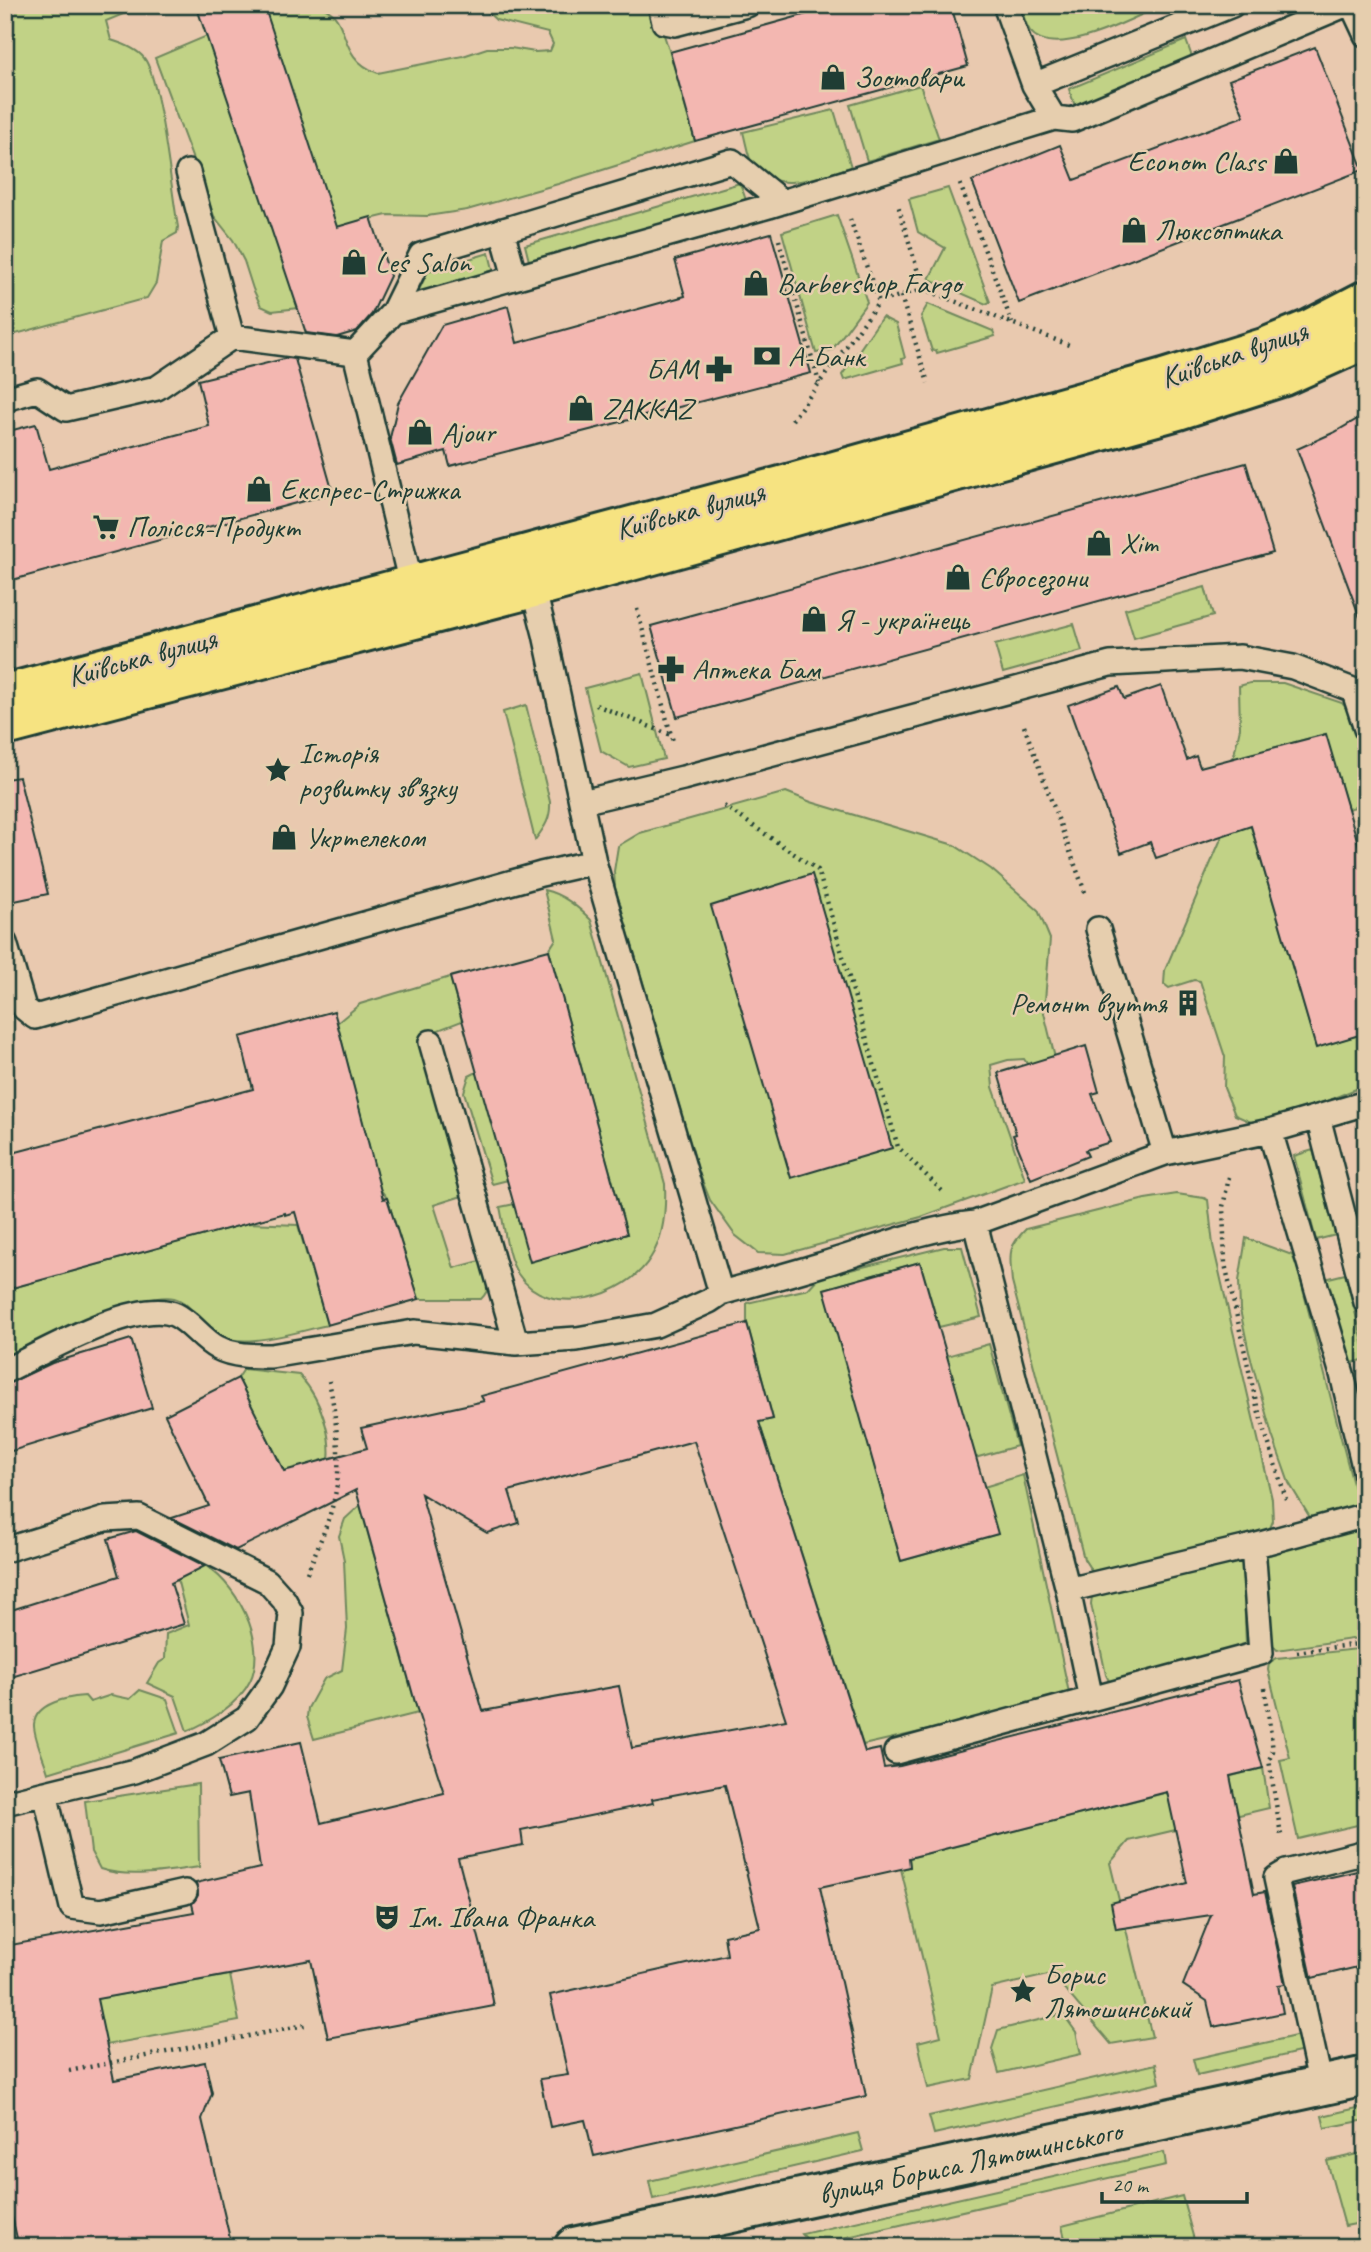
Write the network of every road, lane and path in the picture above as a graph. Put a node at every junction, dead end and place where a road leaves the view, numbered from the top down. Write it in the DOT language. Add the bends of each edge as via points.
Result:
graph roads {
  1 [pos="660,5"];
  2 [pos="1005,5"];
  3 [pos="1232,5"];
  4 [pos="1345,5"];
  5 [pos="1352,5"];
  6 [pos="743,6"];
  7 [pos="1366,35"];
  8 [pos="1034,85"];
  9 [pos="1054,118"];
  10 [pos="948,150"];
  11 [pos="888,169"];
  12 [pos="188,172"];
  13 [pos="838,185"];
  14 [pos="775,204"];
  15 [pos="502,230"];
  16 [pos="515,277"];
  17 [pos="923,289"];
  18 [pos="901,296"];
  19 [pos="1366,300"];
  20 [pos="878,302"];
  21 [pos="393,312"];
  22 [pos="1012,323"];
  23 [pos="232,337"];
  24 [pos="1366,339"];
  25 [pos="1069,345"];
  26 [pos="355,353"];
  27 [pos="819,383"];
  28 [pos="929,383"];
  29 [pos="5,399"];
  30 [pos="792,421"];
  31 [pos="411,583"];
  32 [pos="533,587"];
  33 [pos="638,609"];
  34 [pos="557,690"];
  35 [pos="1012,690"];
  36 [pos="1360,693"];
  37 [pos="5,694"];
  38 [pos="5,726"];
  39 [pos="1366,729"];
  40 [pos="671,735"];
  41 [pos="683,778"];
  42 [pos="582,802"];
  43 [pos="594,862"];
  44 [pos="1098,929"];
  45 [pos="5,943"];
  46 [pos="432,1042"];
  47 [pos="1366,1103"];
  48 [pos="1318,1117"];
  49 [pos="1270,1131"];
  50 [pos="1165,1153"];
  51 [pos="1239,1180"];
  52 [pos="975,1223"];
  53 [pos="722,1293"];
  54 [pos="1366,1302"];
  55 [pos="516,1343"];
  56 [pos="323,1349"];
  57 [pos="5,1371"];
  58 [pos="1366,1475"];
  59 [pos="1366,1515"];
  60 [pos="1299,1533"];
  61 [pos="1253,1546"];
  62 [pos="5,1550"];
  63 [pos="1068,1590"];
  64 [pos="291,1613"];
  65 [pos="1366,1643"];
  66 [pos="1261,1653"];
  67 [pos="1091,1699"];
  68 [pos="895,1752"];
  69 [pos="45,1793"];
  70 [pos="5,1803"];
  71 [pos="1366,1852"];
  72 [pos="1286,1872"];
  73 [pos="185,1892"];
  74 [pos="305,2025"];
  75 [pos="69,2071"];
  76 [pos="1366,2076"];
  77 [pos="1321,2086"];
  78 [pos="669,2237"];
  79 [pos="574,2247"];
  1 -- 6 [label="lane" via="664,22 675,24"];
  2 -- 8 [label="lane"];
  3 -- 8 [label="lane"];
  4 -- 9 [label="lane" via="1072,120"];
  5 -- 7 [label="lane"];
  8 -- 9 [label="lane"];
  9 -- 10 [label="lane"];
  10 -- 11 [label="lane"];
  10 -- 22 [label="path"];
  11 -- 13 [label="lane"];
  11 -- 17 [label="path"];
  12 -- 23 [label="lane"];
  13 -- 14 [label="lane"];
  13 -- 20 [label="path"];
  14 -- 15 [label="lane" via="732,161"];
  14 -- 16 [label="lane"];
  14 -- 27 [label="path"];
  15 -- 16 [label="lane"];
  15 -- 21 [label="lane" via="421,255"];
  16 -- 21 [label="lane"];
  17 -- 18 [label="path"];
  17 -- 22 [label="path"];
  18 -- 20 [label="path"];
  18 -- 28 [label="path"];
  19 -- 31 [label="main road, Київська вулиця" via="1264,348 1164,379"];
  20 -- 27 [label="path"];
  21 -- 26 [label="lane"];
  22 -- 25 [label="path"];
  23 -- 26 [label="lane"];
  23 -- 29 [label="lane" via="158,388 66,409 37,390"];
  24 -- 32 [label="main road, Київська вулиця" via="1284,376 1178,410"];
  26 -- 31 [label="lane"];
  27 -- 30 [label="path"];
  31 -- 37 [label="main road, Київська вулиця"];
  32 -- 34 [label="lane"];
  32 -- 38 [label="main road, Київська вулиця"];
  33 -- 40 [label="path"];
  34 -- 40 [label="path"];
  34 -- 42 [label="lane"];
  35 -- 36 [label="lane" via="1110,664 1240,657 1293,667"];
  35 -- 41 [label="lane"];
  35 -- 44 [label="path"];
  36 -- 39 [label="lane"];
  40 -- 41 [label="path"];
  41 -- 42 [label="lane"];
  41 -- 52 [label="path" via="818,870 898,1147"];
  42 -- 43 [label="lane"];
  43 -- 45 [label="lane" via="35,1017 24,1008"];
  43 -- 53 [label="lane"];
  44 -- 50 [label="lane"];
  46 -- 55 [label="lane"];
  47 -- 48 [label="lane"];
  48 -- 49 [label="lane"];
  48 -- 54 [label="lane"];
  49 -- 50 [label="lane"];
  49 -- 58 [label="lane" via="1342,1374"];
  50 -- 52 [label="lane"];
  51 -- 60 [label="path" via="1230,1175 1223,1207 1225,1264 1256,1406"];
  52 -- 53 [label="lane" via="908,1237"];
  52 -- 63 [label="lane"];
  53 -- 55 [label="lane" via="656,1325 577,1339"];
  55 -- 56 [label="lane" via="414,1332"];
  56 -- 57 [label="lane" via="249,1356 218,1348 174,1314 151,1311 98,1326"];
  56 -- 64 [label="path" via="337,1442 337,1487 331,1514"];
  59 -- 60 [label="lane"];
  60 -- 61 [label="lane"];
  61 -- 63 [label="lane"];
  61 -- 66 [label="lane"];
  62 -- 64 [label="lane" via="105,1520 139,1517 267,1581"];
  63 -- 67 [label="lane"];
  64 -- 69 [label="lane" via="288,1647 270,1686 247,1718 206,1744 135,1771"];
  65 -- 66 [label="path"];
  66 -- 67 [label="lane"];
  66 -- 72 [label="path" via="1273,1751 1269,1760"];
  67 -- 68 [label="lane"];
  69 -- 70 [label="lane"];
  69 -- 73 [label="lane" via="72,1907 101,1911"];
  71 -- 72 [label="lane"];
  72 -- 77 [label="lane" via="1276,1878"];
  74 -- 75 [label="path"];
  76 -- 77 [label="street, вулиця Бориса Лятошинського"];
  77 -- 78 [label="street, вулиця Бориса Лятошинського"];
  78 -- 79 [label="street, вулиця Бориса Лятошинського"];
}
